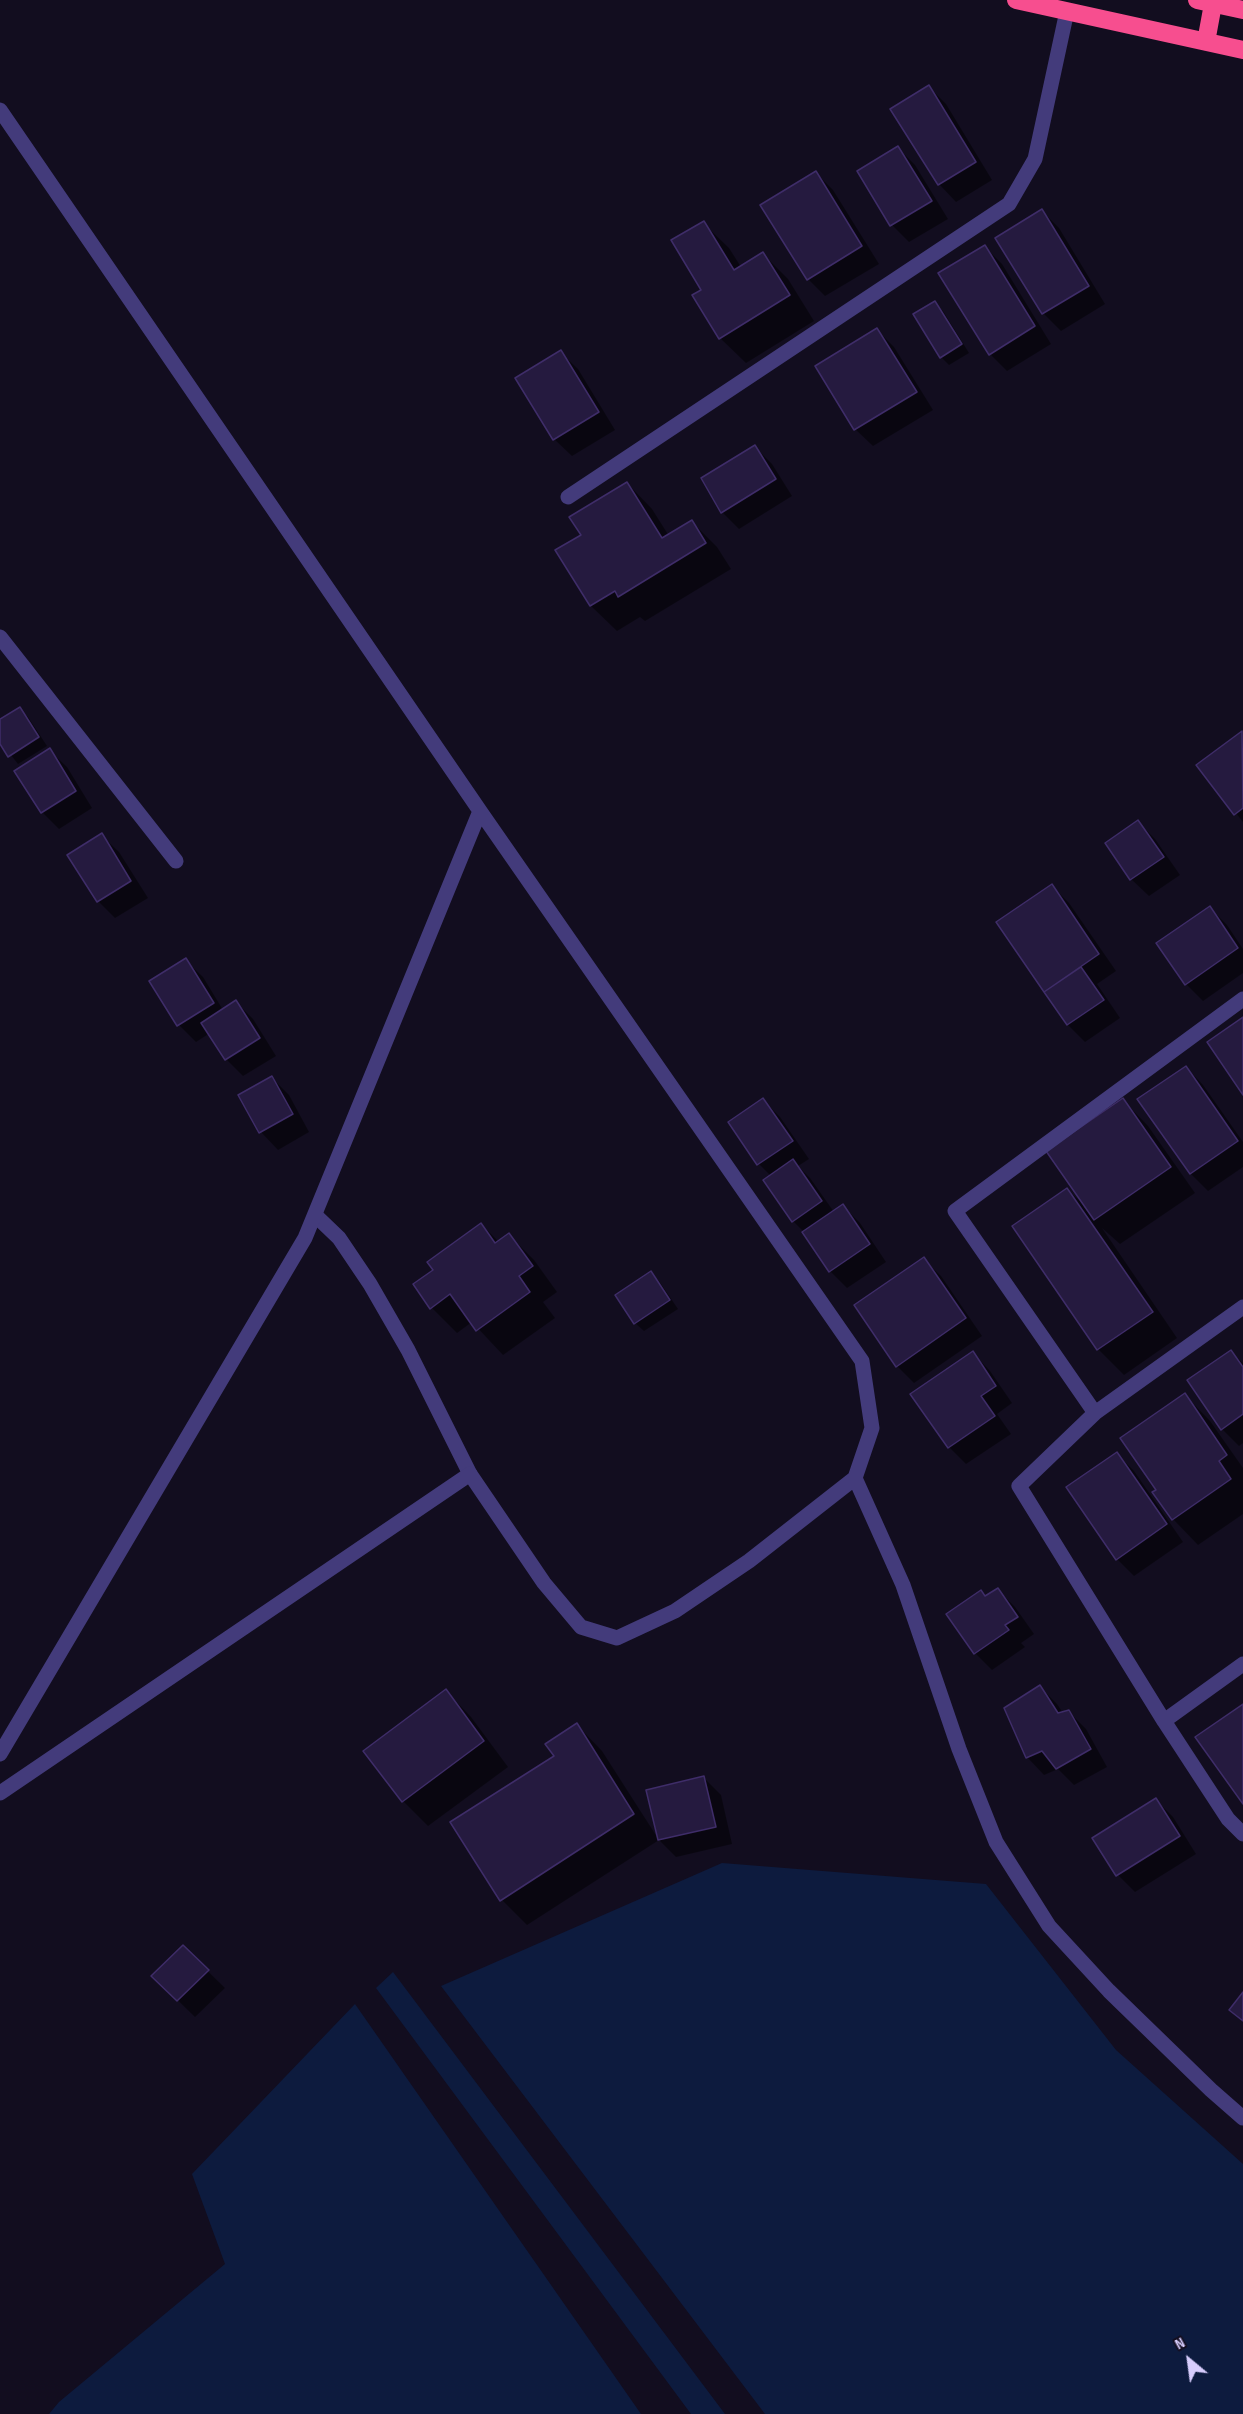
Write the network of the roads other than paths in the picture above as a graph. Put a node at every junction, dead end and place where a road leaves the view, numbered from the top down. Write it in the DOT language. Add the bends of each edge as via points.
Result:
graph roads {
  1 [pos="1016,0"];
  2 [pos="1205,2"];
  3 [pos="1243,10"];
  4 [pos="1067,11"];
  5 [pos="1206,42"];
  6 [pos="1243,50"];
  7 [pos="0,110"];
  8 [pos="567,497"];
  9 [pos="0,637"];
  10 [pos="480,811"];
  11 [pos="176,861"];
  12 [pos="1243,999"];
  13 [pos="315,1215"];
  14 [pos="1243,1307"];
  15 [pos="1095,1413"];
  16 [pos="470,1474"];
  17 [pos="855,1478"];
  18 [pos="1243,1664"];
  19 [pos="1164,1720"];
  20 [pos="0,1754"];
  21 [pos="0,1794"];
  22 [pos="1243,1834"];
  23 [pos="1243,2118"];
  1 -- 4 [label="highway"];
  2 -- 3 [label="highway"];
  2 -- 5 [label="highway"];
  4 -- 5 [label="highway"];
  4 -- 8 [label="street" via="1035,159 1009,204"];
  5 -- 6 [label="highway"];
  7 -- 10 [label="street"];
  9 -- 11 [label="street"];
  10 -- 13 [label="street"];
  10 -- 17 [label="street" via="862,1361 872,1428"];
  12 -- 15 [label="street" via="955,1211"];
  13 -- 16 [label="street" via="339,1238 370,1284"];
  13 -- 20 [label="street"];
  14 -- 15 [label="street"];
  15 -- 19 [label="street" via="1018,1486"];
  16 -- 17 [label="street" via="544,1583 581,1627 617,1638 675,1611 749,1561"];
  16 -- 21 [label="street"];
  17 -- 23 [label="street" via="903,1585 958,1749 996,1842 1049,1926 1109,1991"];
  18 -- 19 [label="street"];
  19 -- 22 [label="street" via="1228,1819"];
}
